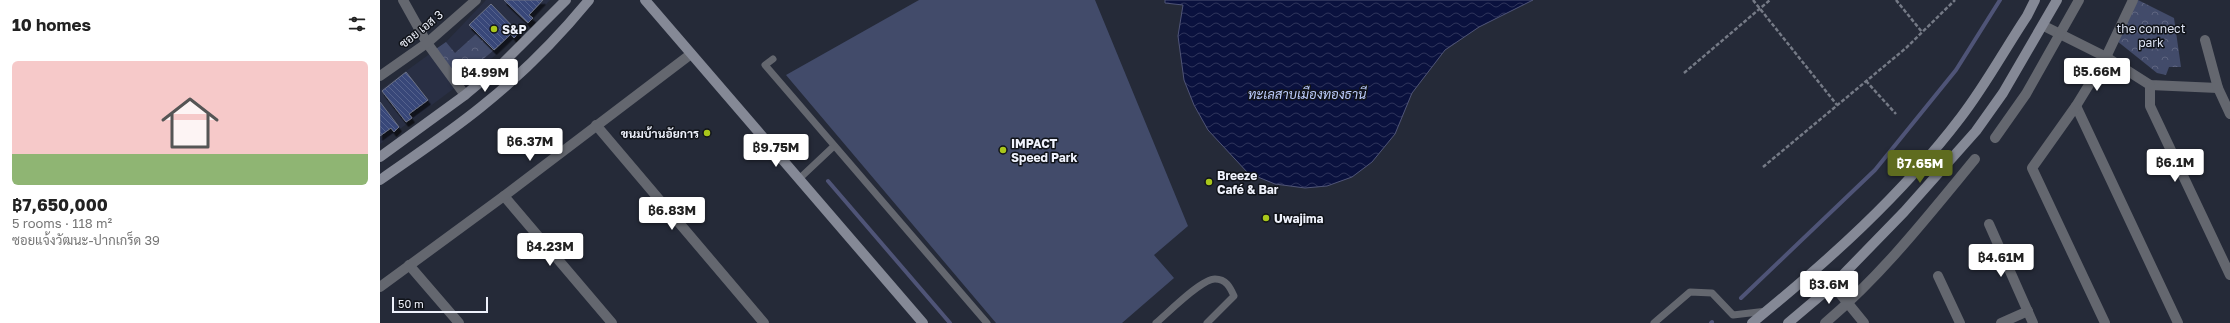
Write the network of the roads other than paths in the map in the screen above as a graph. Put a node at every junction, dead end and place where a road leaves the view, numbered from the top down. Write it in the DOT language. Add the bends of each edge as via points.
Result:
graph roads {
  1 [pos="403,0"];
  2 [pos="476,0"];
  3 [pos="566,0"];
  4 [pos="589,0"];
  5 [pos="645,0"];
  6 [pos="2035,0"];
  7 [pos="2057,0"];
  8 [pos="2079,0"];
  9 [pos="2133,0"];
  10 [pos="2044,26"];
  11 [pos="2061,34"];
  12 [pos="2205,40"];
  13 [pos="427,43"];
  14 [pos="691,54"];
  15 [pos="2106,57"];
  16 [pos="773,58"];
  17 [pos="380,76"];
  18 [pos="2150,85"];
  19 [pos="2218,88"];
  20 [pos="465,95"];
  21 [pos="2076,106"];
  22 [pos="2230,114"];
  23 [pos="596,125"];
  24 [pos="1995,138"];
  25 [pos="834,146"];
  26 [pos="380,157"];
  27 [pos="1975,159"];
  28 [pos="800,178"];
  29 [pos="380,180"];
  30 [pos="504,196"];
  31 [pos="1989,224"];
  32 [pos="409,265"];
  33 [pos="2230,274"];
  34 [pos="1938,276"];
  35 [pos="1833,284"];
  36 [pos="380,287"];
  37 [pos="1848,304"];
  38 [pos="1767,311"];
  39 [pos="2028,311"];
  40 [pos="459,323"];
  41 [pos="612,323"];
  42 [pos="764,323"];
  43 [pos="923,323"];
  44 [pos="987,323"];
  45 [pos="1156,323"];
  46 [pos="1206,323"];
  47 [pos="1654,323"];
  48 [pos="1752,323"];
  49 [pos="1788,323"];
  50 [pos="1825,323"];
  51 [pos="1864,323"];
  52 [pos="1960,323"];
  53 [pos="2001,323"];
  54 [pos="2033,323"];
  55 [pos="2105,323"];
  56 [pos="2178,323"];
  1 -- 13 [label="street"];
  2 -- 13 [label="street, ซอย เอส 3"];
  3 -- 20 [label="street" via="502,64"];
  4 -- 29 [label="street" via="564,30 481,107"];
  5 -- 14 [label="street"];
  6 -- 38 [label="street" via="1961,117 1892,199 1818,268"];
  7 -- 10 [label="street"];
  8 -- 11 [label="street"];
  9 -- 15 [label="street"];
  10 -- 11 [label="street"];
  10 -- 35 [label="street" via="2003,93 1976,131 1904,212"];
  11 -- 15 [label="street"];
  11 -- 24 [label="street" via="2026,94"];
  12 -- 19 [label="street"];
  13 -- 17 [label="street, ซอย เอส 3"];
  13 -- 20 [label="street"];
  14 -- 23 [label="street"];
  14 -- 28 [label="street"];
  15 -- 18 [label="street"];
  15 -- 21 [label="street"];
  16 -- 25 [label="lane" via="765,65"];
  18 -- 19 [label="street"];
  18 -- 33 [label="street" via="2150,106"];
  19 -- 22 [label="street"];
  20 -- 26 [label="street"];
  21 -- 55 [label="street" via="2032,168"];
  21 -- 56 [label="street"];
  23 -- 30 [label="street"];
  23 -- 42 [label="street"];
  25 -- 28 [label="lane"];
  25 -- 44 [label="lane"];
  27 -- 37 [label="street" via="1919,228"];
  28 -- 43 [label="street"];
  30 -- 32 [label="street"];
  30 -- 41 [label="street"];
  31 -- 39 [label="street"];
  32 -- 36 [label="street"];
  32 -- 40 [label="street"];
  34 -- 52 [label="street"];
  35 -- 37 [label="street"];
  35 -- 49 [label="street"];
  37 -- 50 [label="street"];
  37 -- 51 [label="street"];
  38 -- 47 [label="lane" via="1733,315 1712,293 1690,292"];
  38 -- 48 [label="street"];
  39 -- 53 [label="street"];
  39 -- 54 [label="street"];
  45 -- 46 [label="lane" via="1203,283 1214,279 1223,280 1231,288 1234,296"];
}
